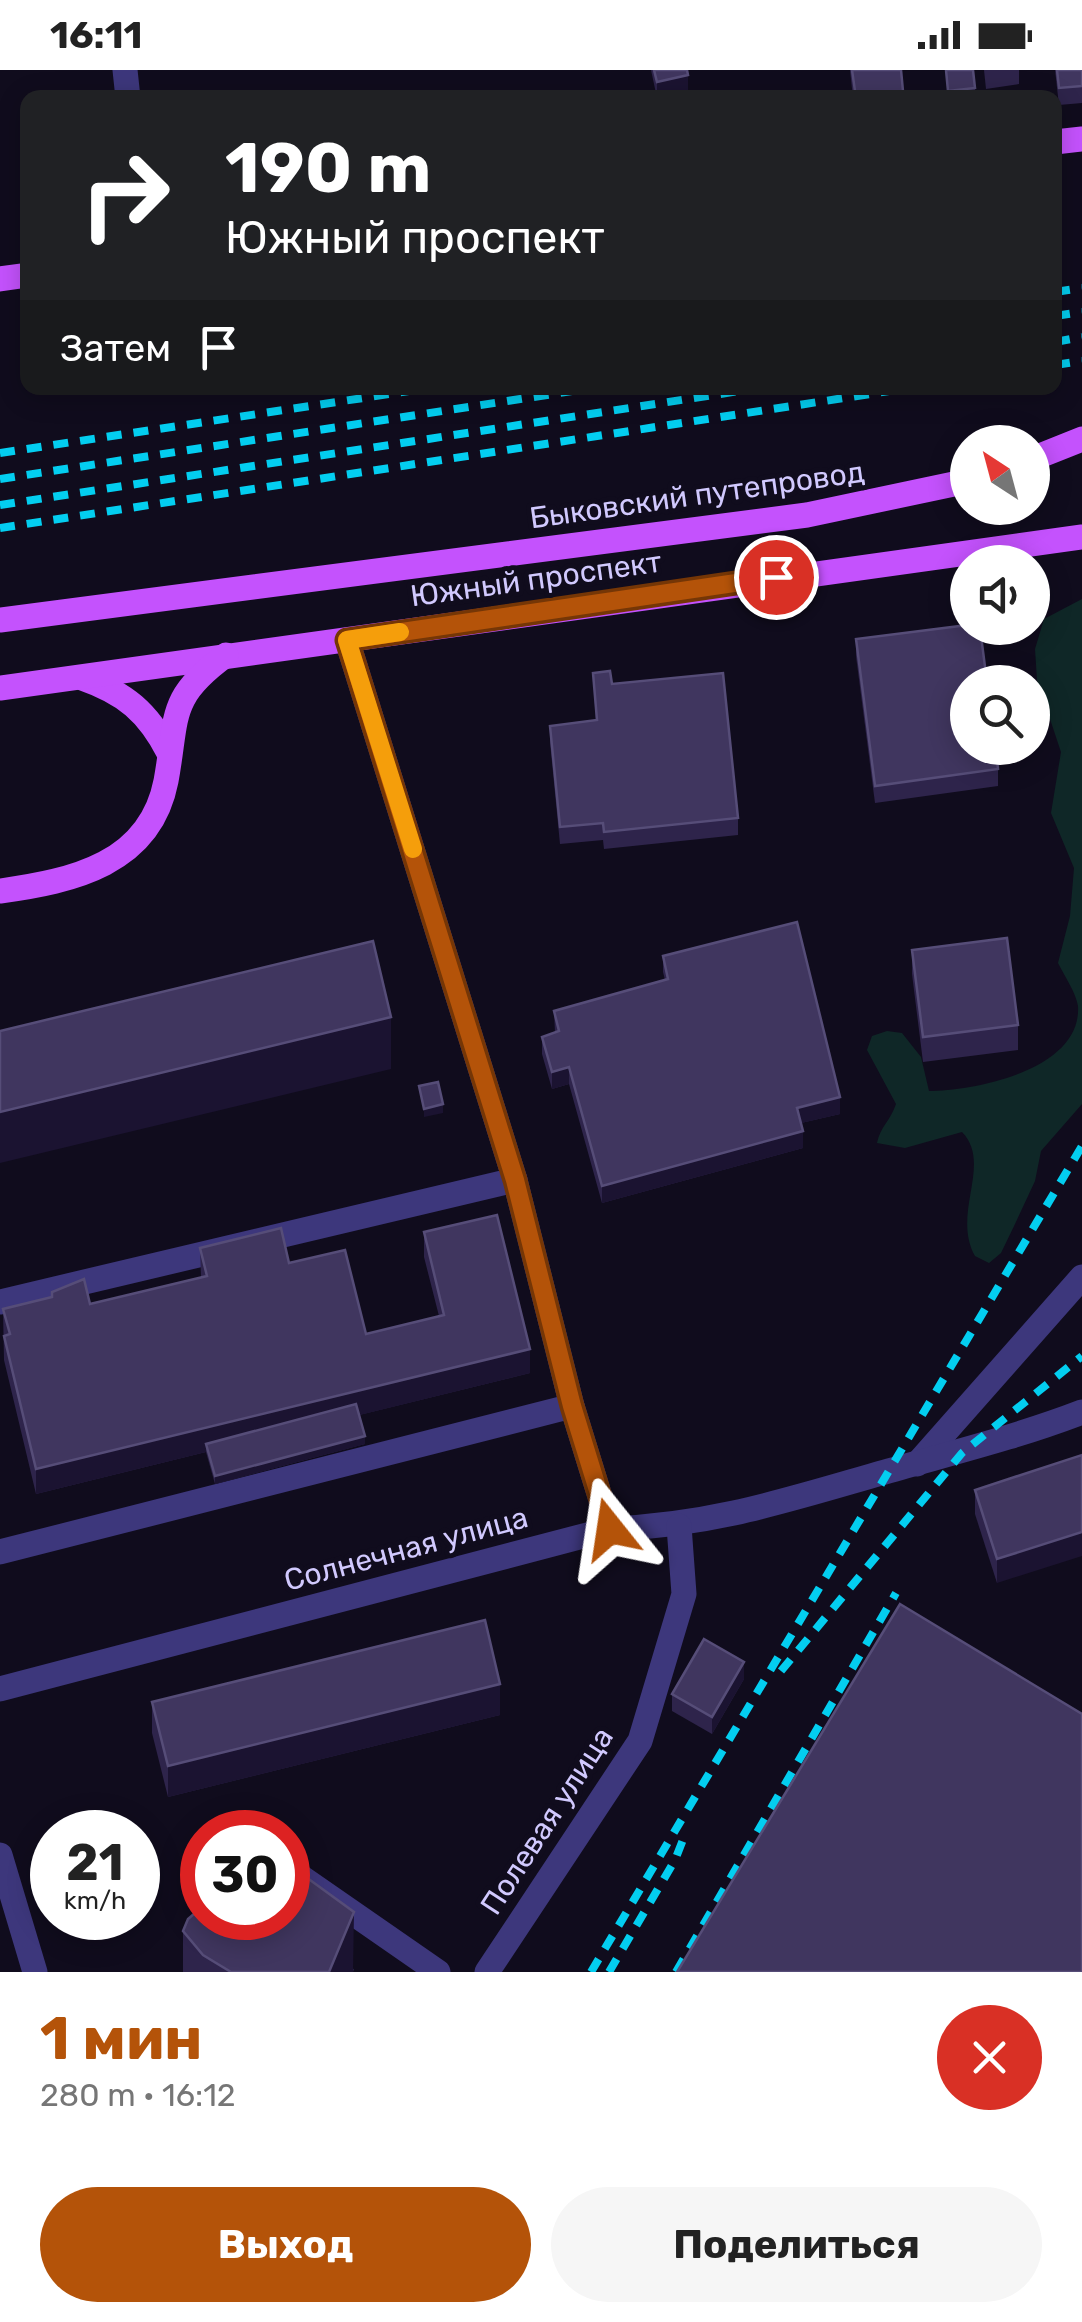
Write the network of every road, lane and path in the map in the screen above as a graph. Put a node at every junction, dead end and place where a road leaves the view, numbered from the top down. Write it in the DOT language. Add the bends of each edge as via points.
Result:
graph roads {
  1 [pos="1082,439"];
  2 [pos="1050,452"];
  3 [pos="950,485"];
  4 [pos="1082,537"];
  5 [pos="0,620"];
  6 [pos="347,640"];
  7 [pos="227,655"];
  8 [pos="79,677"];
  9 [pos="0,688"];
  10 [pos="169,753"];
  11 [pos="0,892"];
  12 [pos="515,1180"];
  13 [pos="1082,1277"];
  14 [pos="0,1302"];
  15 [pos="572,1406"];
  16 [pos="1082,1412"];
  17 [pos="917,1464"];
  18 [pos="678,1526"];
  19 [pos="610,1529"];
  20 [pos="0,1552"];
  21 [pos="0,1689"];
  22 [pos="0,1855"];
  23 [pos="310,1883"];
  24 [pos="34,1972"];
  25 [pos="438,1972"];
  26 [pos="487,1972"];
  1 -- 2 [label="main road"];
  3 -- 5 [label="main road, Быковский путепровод" via="807,515"];
  4 -- 6 [label="main road, Южный проспект"];
  6 -- 7 [label="main road, Южный проспект"];
  6 -- 12 [label="street"];
  7 -- 8 [label="main road, Южный проспект"];
  7 -- 10 [label="main road" via="188,688 172,720"];
  8 -- 9 [label="main road, Южный проспект"];
  8 -- 10 [label="main road" via="134,702"];
  10 -- 11 [label="main road" via="154,819 131,849 98,869"];
  12 -- 14 [label="street"];
  12 -- 15 [label="street"];
  13 -- 17 [label="street"];
  15 -- 19 [label="street"];
  15 -- 20 [label="street"];
  16 -- 17 [label="street, Солнечная улица"];
  17 -- 18 [label="street, Солнечная улица"];
  18 -- 19 [label="street, Солнечная улица"];
  18 -- 26 [label="street, Полевая улица" via="684,1594 640,1741"];
  19 -- 21 [label="street, Солнечная улица"];
  22 -- 24 [label="street"];
  23 -- 25 [label="street"];
}
